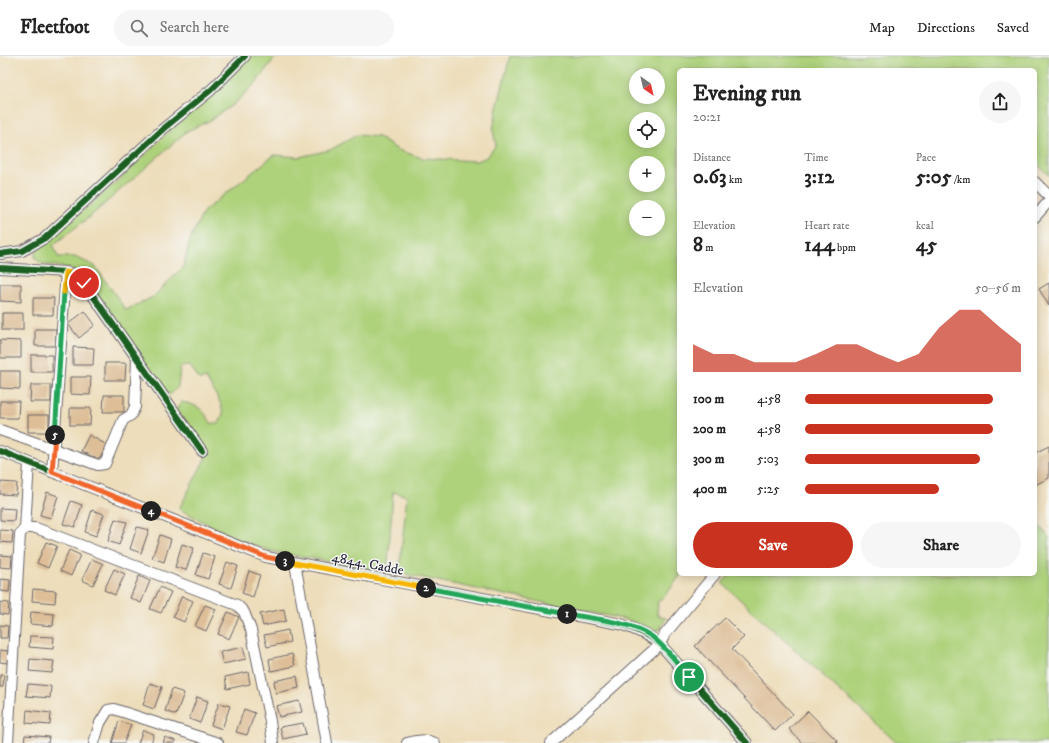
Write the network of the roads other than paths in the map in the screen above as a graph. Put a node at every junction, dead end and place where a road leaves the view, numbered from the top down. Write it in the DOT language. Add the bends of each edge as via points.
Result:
graph roads {
  1 [pos="245,56"];
  2 [pos="1037,184"];
  3 [pos="1049,196"];
  4 [pos="1049,201"];
  5 [pos="1037,215"];
  6 [pos="0,254"];
  7 [pos="0,268"];
  8 [pos="66,272"];
  9 [pos="137,359"];
  10 [pos="0,430"];
  11 [pos="54,449"];
  12 [pos="0,451"];
  13 [pos="202,451"];
  14 [pos="29,463"];
  15 [pos="52,472"];
  16 [pos="25,528"];
  17 [pos="295,563"];
  18 [pos="713,576"];
  19 [pos="660,644"];
  20 [pos="8,743"];
  21 [pos="94,743"];
  22 [pos="218,743"];
  23 [pos="273,743"];
  24 [pos="327,743"];
  25 [pos="407,743"];
  26 [pos="435,743"];
  27 [pos="551,743"];
  28 [pos="747,743"];
  1 -- 6 [label="street" via="211,90 163,129 45,238 22,251"];
  2 -- 3 [label="street"];
  4 -- 5 [label="street"];
  7 -- 8 [label="street"];
  8 -- 9 [label="street" via="77,275 84,283"];
  8 -- 11 [label="street"];
  9 -- 11 [label="street" via="135,406 131,415 124,420 105,464 98,465"];
  9 -- 13 [label="street"];
  10 -- 11 [label="street"];
  11 -- 15 [label="street"];
  12 -- 14 [label="street, 4844. Cadde"];
  14 -- 15 [label="street, 4844. Cadde"];
  14 -- 16 [label="street"];
  15 -- 17 [label="street, 4844. Cadde" via="266,557"];
  16 -- 20 [label="street" via="20,534"];
  16 -- 23 [label="street" via="36,528 237,605 244,612 251,630"];
  17 -- 19 [label="street, 4844. Cadde" via="620,624 637,629"];
  17 -- 24 [label="street"];
  18 -- 19 [label="street" via="665,634"];
  19 -- 27 [label="street"];
  19 -- 28 [label="street, 4844. Cadde"];
  21 -- 22 [label="street" via="100,723 108,710 114,709"];
  25 -- 26 [label="street" via="418,740"];
}
